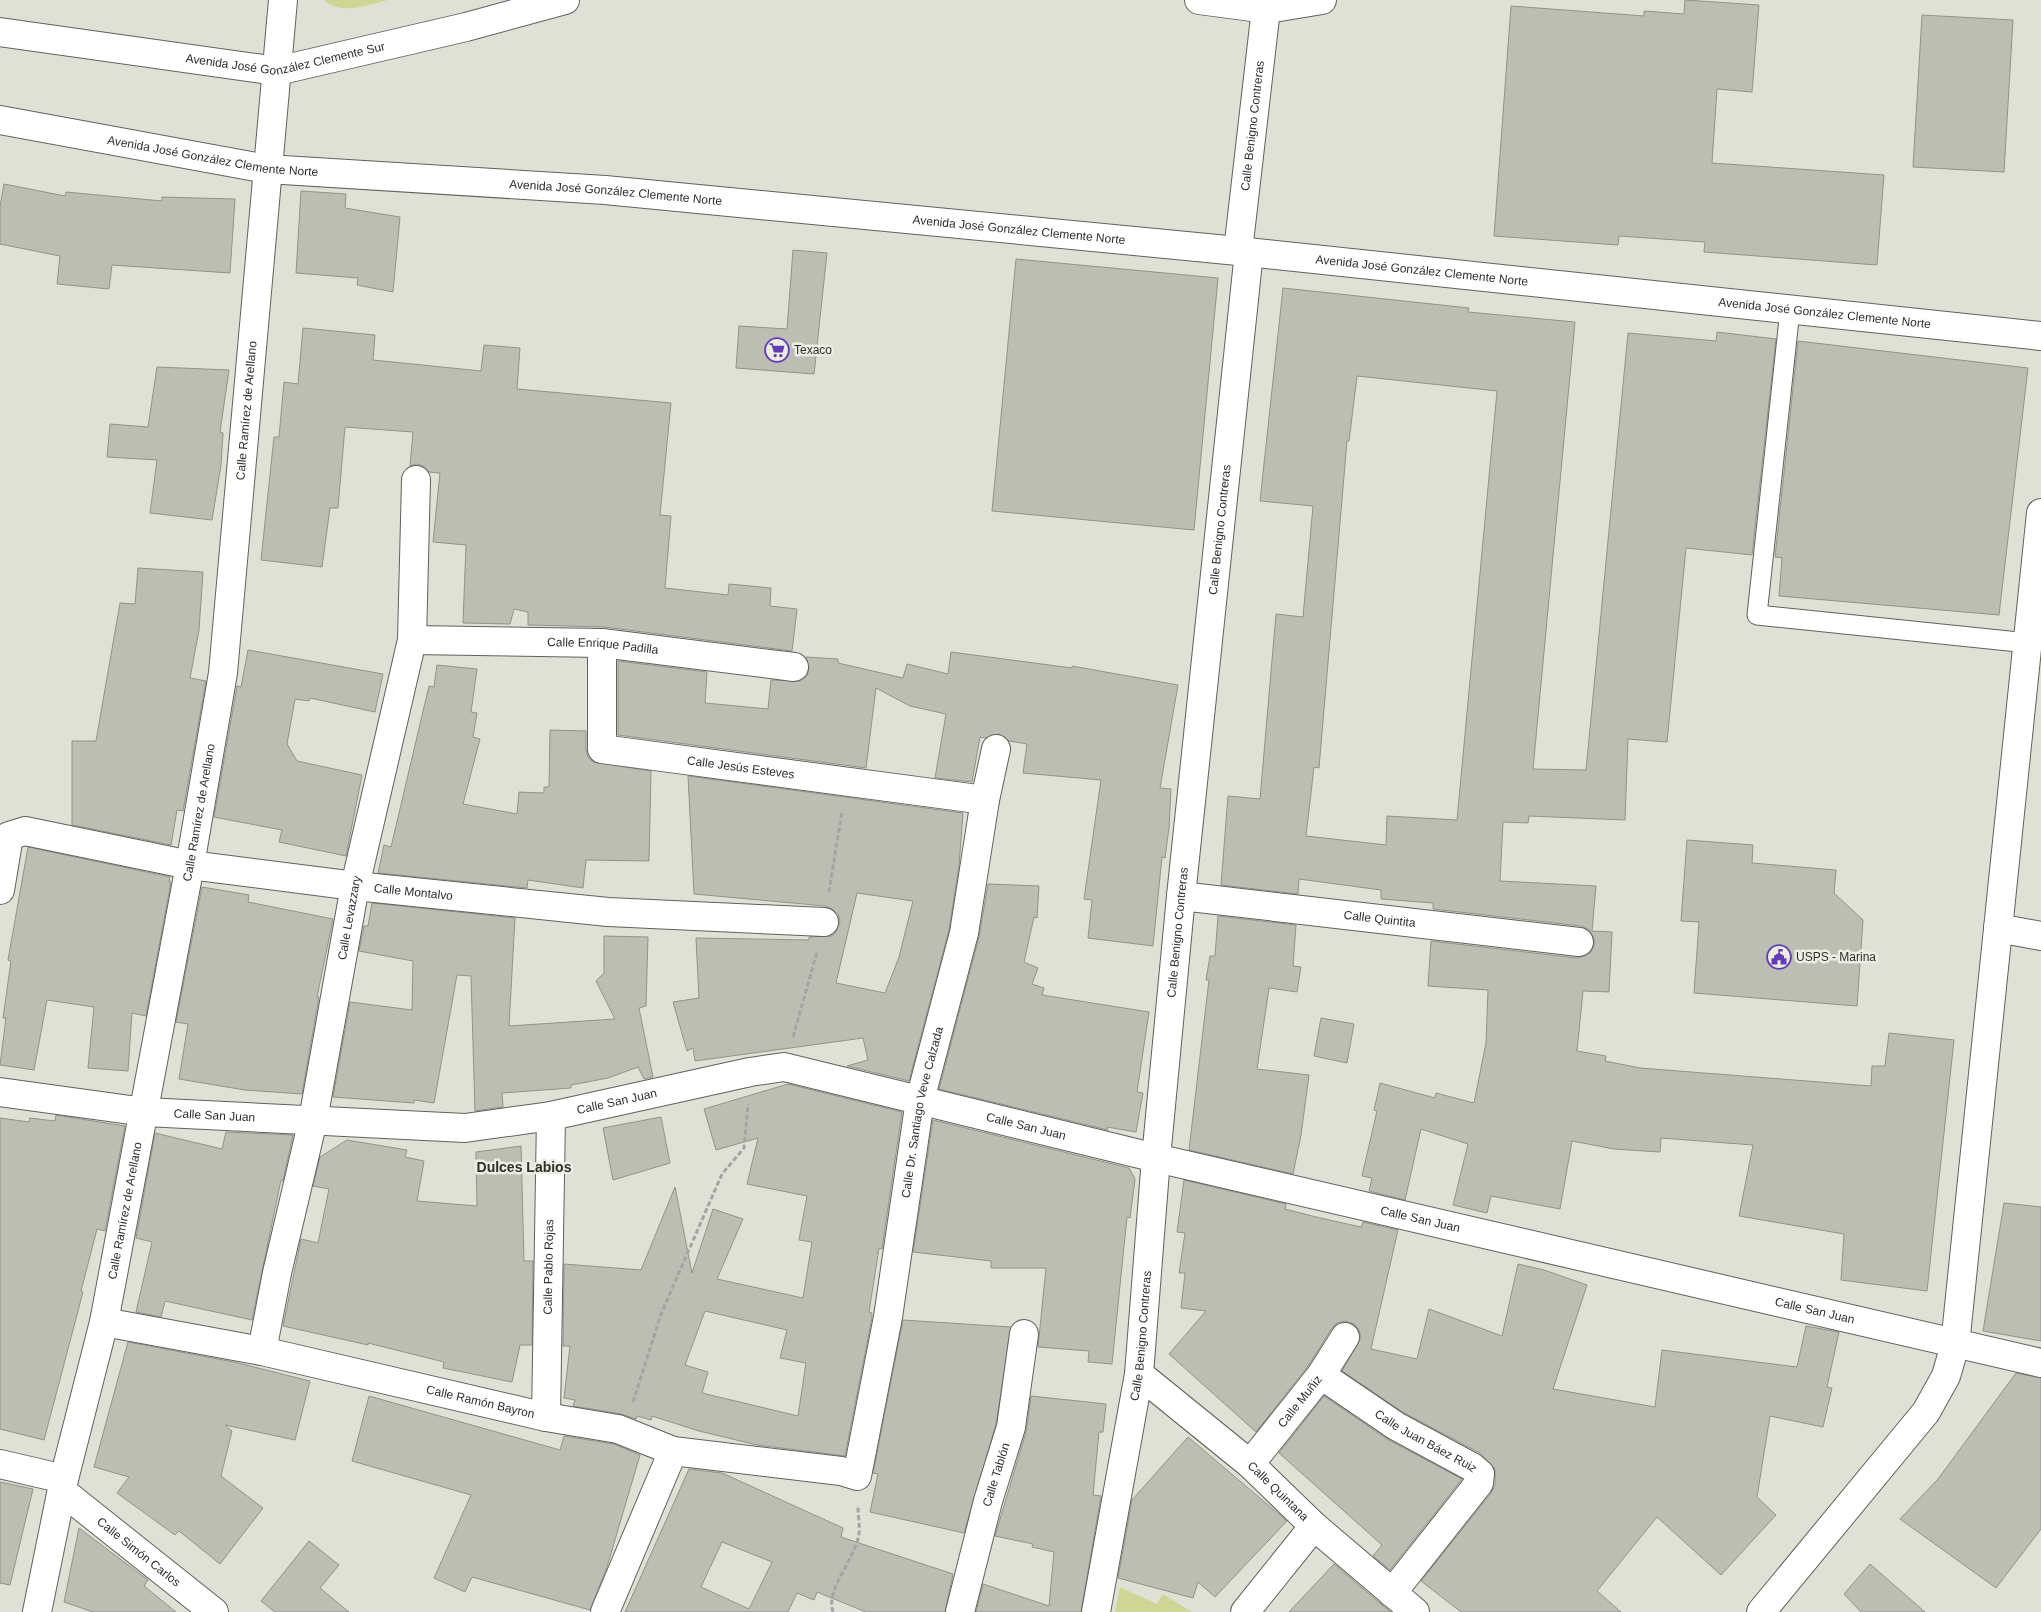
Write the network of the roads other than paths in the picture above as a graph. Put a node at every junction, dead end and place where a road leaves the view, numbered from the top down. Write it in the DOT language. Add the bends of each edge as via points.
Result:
graph roads {
  1 [pos="283,0"];
  2 [pos="565,0"];
  3 [pos="1199,0"];
  4 [pos="1322,0"];
  5 [pos="1267,4"];
  6 [pos="0,32"];
  7 [pos="277,71"];
  8 [pos="0,120"];
  9 [pos="267,169"];
  10 [pos="1244,251"];
  11 [pos="1790,310"];
  12 [pos="2041,336"];
  13 [pos="416,480"];
  14 [pos="2041,513"];
  15 [pos="412,640"];
  16 [pos="602,642"];
  17 [pos="2034,644"];
  18 [pos="794,666"];
  19 [pos="996,749"];
  20 [pos="985,800"];
  21 [pos="190,866"];
  22 [pos="355,886"];
  23 [pos="0,890"];
  24 [pos="1181,896"];
  25 [pos="824,922"];
  26 [pos="1998,928"];
  27 [pos="2041,936"];
  28 [pos="1579,942"];
  29 [pos="0,1092"];
  30 [pos="920,1100"];
  31 [pos="145,1112"];
  32 [pos="551,1116"];
  33 [pos="313,1120"];
  34 [pos="1156,1158"];
  35 [pos="104,1322"];
  36 [pos="1024,1334"];
  37 [pos="1345,1337"];
  38 [pos="1955,1345"];
  39 [pos="262,1352"];
  40 [pos="2041,1363"];
  41 [pos="1139,1374"];
  42 [pos="1321,1375"];
  43 [pos="546,1417"];
  44 [pos="673,1450"];
  45 [pos="0,1464"];
  46 [pos="1250,1464"];
  47 [pos="857,1476"];
  48 [pos="63,1485"];
  49 [pos="1314,1526"];
  50 [pos="1392,1593"];
  51 [pos="37,1612"];
  52 [pos="214,1612"];
  53 [pos="605,1612"];
  54 [pos="960,1612"];
  55 [pos="1096,1612"];
  56 [pos="1245,1612"];
  57 [pos="1415,1612"];
  58 [pos="1761,1612"];
  1 -- 7 [label="street, Calle Ramírez de Arellano"];
  2 -- 7 [label="street, Avenida José González Clemente Sur" via="466,27"];
  3 -- 5 [label="street"];
  4 -- 5 [label="street"];
  5 -- 10 [label="street, Calle Benigno Contreras"];
  6 -- 7 [label="street, Avenida José González Clemente Sur"];
  7 -- 9 [label="street, Calle Ramírez de Arellano"];
  8 -- 9 [label="street, Avenida José González Clemente Norte"];
  9 -- 10 [label="street, Avenida José González Clemente Norte" via="605,190"];
  9 -- 21 [label="street, Calle Ramírez de Arellano" via="223,673"];
  10 -- 11 [label="street, Avenida José González Clemente Norte"];
  10 -- 24 [label="street, Calle Benigno Contreras"];
  11 -- 12 [label="street, Avenida José González Clemente Norte"];
  11 -- 17 [label="lane" via="1757,616"];
  13 -- 15 [label="street, Calle Levazzary"];
  14 -- 17 [label="street"];
  15 -- 16 [label="street, Calle Enrique Padilla"];
  15 -- 22 [label="street, Calle Levazzary"];
  16 -- 18 [label="street, Calle Enrique Padilla"];
  16 -- 20 [label="street, Calle Jesús Esteves" via="602,749"];
  17 -- 26 [label="street"];
  19 -- 20 [label="street, Calle Dr. Santiago Veve Calzada"];
  20 -- 30 [label="street, Calle Dr. Santiago Veve Calzada" via="964,933"];
  21 -- 22 [label="street, Calle Montalvo"];
  21 -- 23 [label="street, Calle Montalvo" via="25,831 9,836"];
  21 -- 31 [label="street, Calle Ramírez de Arellano"];
  22 -- 25 [label="street, Calle Montalvo" via="608,912"];
  22 -- 33 [label="street, Calle Levazzary"];
  24 -- 28 [label="street, Calle Quintita"];
  24 -- 34 [label="street, Calle Benigno Contreras"];
  26 -- 27 [label="street"];
  26 -- 38 [label="street"];
  29 -- 31 [label="street, Calle San Juan"];
  30 -- 32 [label="street, Calle San Juan" via="784,1068 750,1072"];
  30 -- 34 [label="street, Calle San Juan"];
  30 -- 47 [label="street, Calle Dr. Santiago Veve Calzada" via="888,1317"];
  31 -- 33 [label="street, Calle San Juan"];
  31 -- 35 [label="street, Calle Ramírez de Arellano"];
  32 -- 33 [label="street, Calle San Juan" via="465,1128"];
  32 -- 43 [label="street, Calle Pablo Rojas"];
  33 -- 39 [label="street, Calle Levazzary"];
  34 -- 38 [label="street, Calle San Juan"];
  34 -- 41 [label="street, Calle Benigno Contreras"];
  35 -- 39 [label="street, Calle Ramón Bayron"];
  35 -- 48 [label="street, Calle Ramírez de Arellano"];
  36 -- 54 [label="street, Calle Tablón" via="1011,1427 988,1501"];
  37 -- 42 [label="street, Calle Muñiz"];
  38 -- 40 [label="street, Calle San Juan"];
  38 -- 58 [label="street" via="1946,1376 1926,1412"];
  39 -- 43 [label="street, Calle Ramón Bayron"];
  41 -- 46 [label="street, Calle Quintana"];
  41 -- 55 [label="street, Calle Benigno Contreras"];
  42 -- 46 [label="street, Calle Muñiz"];
  42 -- 50 [label="street, Calle Juan Báez Ruiz" via="1396,1426 1480,1474 1480,1483"];
  43 -- 44 [label="street, Calle Ramón Bayron" via="618,1429"];
  44 -- 47 [label="street, Calle Ramón Bayron" via="840,1471"];
  44 -- 53 [label="street"];
  45 -- 48 [label="street, Calle Simón Carlos"];
  46 -- 49 [label="street, Calle Quintana"];
  48 -- 51 [label="street, Calle Ramírez de Arellano"];
  48 -- 52 [label="street, Calle Simón Carlos"];
  49 -- 50 [label="street, Calle Quintana"];
  49 -- 56 [label="street"];
  50 -- 57 [label="street, Calle Quintana"];
}
